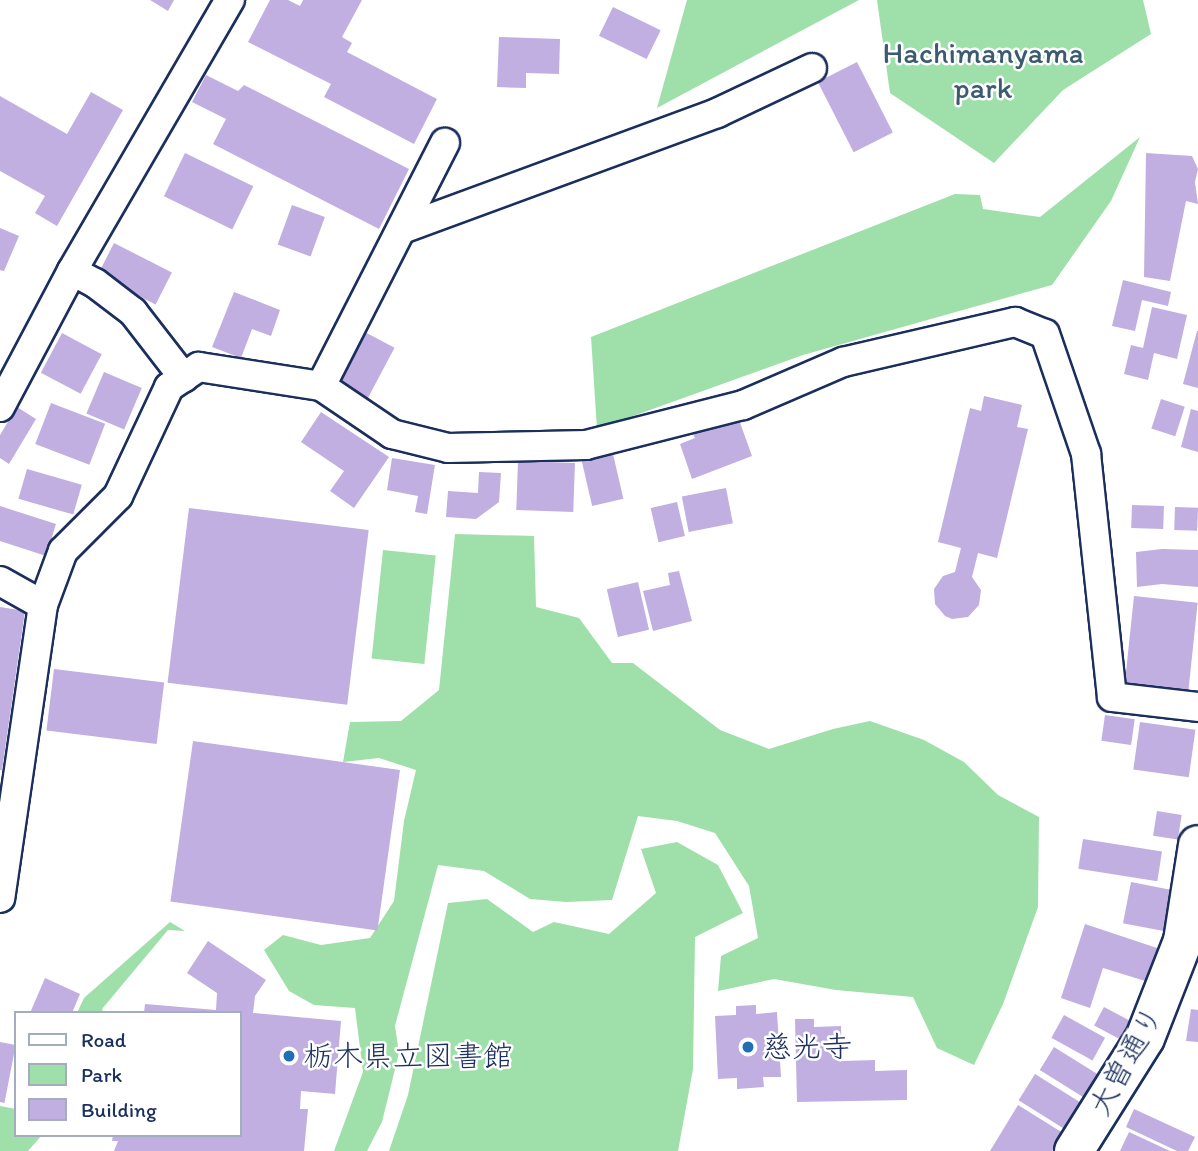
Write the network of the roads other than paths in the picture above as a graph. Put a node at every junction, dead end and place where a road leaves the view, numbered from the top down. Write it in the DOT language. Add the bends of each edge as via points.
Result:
graph roads {
  1 [pos="230,0"];
  2 [pos="812,68"];
  3 [pos="445,143"];
  4 [pos="402,229"];
  5 [pos="72,271"];
  6 [pos="184,378"];
  7 [pos="321,386"];
  8 [pos="0,407"];
  9 [pos="0,581"];
  10 [pos="43,605"];
  11 [pos="1198,707"];
  12 [pos="1198,845"];
  13 [pos="0,898"];
  14 [pos="1074,1151"];
  1 -- 5 [label="street"];
  2 -- 4 [label="street" via="718,113"];
  3 -- 4 [label="street"];
  4 -- 7 [label="street"];
  5 -- 6 [label="street" via="133,312"];
  5 -- 8 [label="street"];
  6 -- 7 [label="street" via="200,367"];
  6 -- 10 [label="street" via="169,387 118,496 63,551"];
  7 -- 11 [label="street" via="392,434 449,448 586,445 743,405 843,362 1016,322 1045,334 1086,454 1112,697"];
  9 -- 10 [label="street"];
  10 -- 13 [label="street"];
  12 -- 14 [label="street, 大曽通り" via="1183,941 1145,1038"];
}
